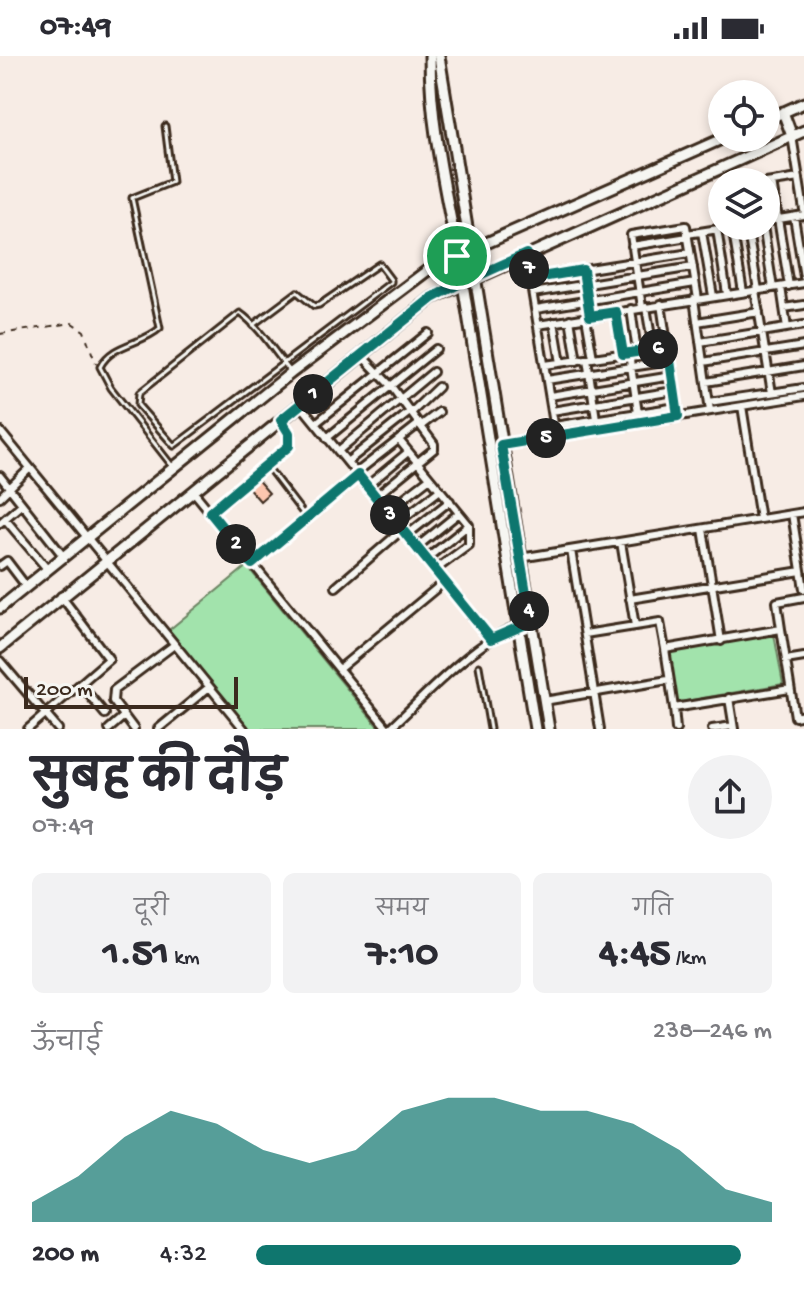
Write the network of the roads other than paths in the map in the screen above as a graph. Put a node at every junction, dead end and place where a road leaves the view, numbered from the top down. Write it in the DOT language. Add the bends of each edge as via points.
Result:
graph roads {
  1 [pos="430,56"];
  2 [pos="439,56"];
  3 [pos="804,103"];
  4 [pos="783,112"];
  5 [pos="780,113"];
  6 [pos="165,126"];
  7 [pos="804,131"];
  8 [pos="792,136"];
  9 [pos="708,145"];
  10 [pos="801,163"];
  11 [pos="780,183"];
  12 [pos="801,183"];
  13 [pos="804,213"];
  14 [pos="794,217"];
  15 [pos="780,219"];
  16 [pos="708,231"];
  17 [pos="780,231"];
  18 [pos="702,232"];
  19 [pos="688,236"];
  20 [pos="719,240"];
  21 [pos="736,240"];
  22 [pos="749,240"];
  23 [pos="767,240"];
  24 [pos="470,250"];
  25 [pos="690,253"];
  26 [pos="526,254"];
  27 [pos="457,256"];
  28 [pos="635,262"];
  29 [pos="693,267"];
  30 [pos="583,270"];
  31 [pos="637,276"];
  32 [pos="475,277"];
  33 [pos="530,279"];
  34 [pos="804,280"];
  35 [pos="462,282"];
  36 [pos="695,283"];
  37 [pos="585,285"];
  38 [pos="789,286"];
  39 [pos="777,287"];
  40 [pos="756,290"];
  41 [pos="640,292"];
  42 [pos="743,292"];
  43 [pos="533,293"];
  44 [pos="727,294"];
  45 [pos="713,296"];
  46 [pos="696,299"];
  47 [pos="588,300"];
  48 [pos="661,304"];
  49 [pos="804,305"];
  50 [pos="644,307"];
  51 [pos="784,308"];
  52 [pos="536,309"];
  53 [pos="631,309"];
  54 [pos="616,312"];
  55 [pos="759,312"];
  56 [pos="588,316"];
  57 [pos="570,319"];
  58 [pos="554,322"];
  59 [pos="697,322"];
  60 [pos="253,325"];
  61 [pos="538,325"];
  62 [pos="804,325"];
  63 [pos="787,328"];
  64 [pos="762,332"];
  65 [pos="428,333"];
  66 [pos="700,342"];
  67 [pos="804,346"];
  68 [pos="668,347"];
  69 [pos="436,349"];
  70 [pos="653,349"];
  71 [pos="765,352"];
  72 [pos="630,353"];
  73 [pos="362,356"];
  74 [pos="590,359"];
  75 [pos="577,361"];
  76 [pos="670,361"];
  77 [pos="703,362"];
  78 [pos="283,363"];
  79 [pos="561,363"];
  80 [pos="545,365"];
  81 [pos="804,366"];
  82 [pos="631,367"];
  83 [pos="433,372"];
  84 [pos="769,372"];
  85 [pos="291,373"];
  86 [pos="379,373"];
  87 [pos="589,374"];
  88 [pos="672,376"];
  89 [pos="547,380"];
  90 [pos="634,382"];
  91 [pos="706,382"];
  92 [pos="391,386"];
  93 [pos="438,387"];
  94 [pos="804,388"];
  95 [pos="592,389"];
  96 [pos="674,391"];
  97 [pos="772,393"];
  98 [pos="550,396"];
  99 [pos="804,396"];
  100 [pos="636,397"];
  101 [pos="401,399"];
  102 [pos="300,404"];
  103 [pos="594,404"];
  104 [pos="710,406"];
  105 [pos="742,406"];
  106 [pos="677,407"];
  107 [pos="411,411"];
  108 [pos="552,411"];
  109 [pos="439,412"];
  110 [pos="638,413"];
  111 [pos="678,416"];
  112 [pos="596,419"];
  113 [pos="281,420"];
  114 [pos="316,423"];
  115 [pos="421,424"];
  116 [pos="554,426"];
  117 [pos="0,431"];
  118 [pos="556,436"];
  119 [pos="327,438"];
  120 [pos="399,440"];
  121 [pos="501,445"];
  122 [pos="338,451"];
  123 [pos="408,452"];
  124 [pos="347,462"];
  125 [pos="417,464"];
  126 [pos="266,465"];
  127 [pos="173,467"];
  128 [pos="30,468"];
  129 [pos="357,474"];
  130 [pos="0,476"];
  131 [pos="430,478"];
  132 [pos="367,486"];
  133 [pos="11,489"];
  134 [pos="440,490"];
  135 [pos="193,491"];
  136 [pos="0,497"];
  137 [pos="375,497"];
  138 [pos="450,501"];
  139 [pos="22,504"];
  140 [pos="387,511"];
  141 [pos="210,512"];
  142 [pos="804,512"];
  143 [pos="459,513"];
  144 [pos="792,514"];
  145 [pos="307,518"];
  146 [pos="760,519"];
  147 [pos="2,521"];
  148 [pos="397,523"];
  149 [pos="469,525"];
  150 [pos="703,529"];
  151 [pos="404,533"];
  152 [pos="88,538"];
  153 [pos="621,542"];
  154 [pos="417,547"];
  155 [pos="571,550"];
  156 [pos="0,553"];
  157 [pos="64,557"];
  158 [pos="520,558"];
  159 [pos="426,559"];
  160 [pos="106,560"];
  161 [pos="3,564"];
  162 [pos="252,564"];
  163 [pos="48,570"];
  164 [pos="435,570"];
  165 [pos="801,571"];
  166 [pos="444,582"];
  167 [pos="26,586"];
  168 [pos="712,586"];
  169 [pos="336,587"];
  170 [pos="804,589"];
  171 [pos="61,596"];
  172 [pos="804,597"];
  173 [pos="630,599"];
  174 [pos="0,607"];
  175 [pos="531,622"];
  176 [pos="518,624"];
  177 [pos="635,626"];
  178 [pos="781,629"];
  179 [pos="585,634"];
  180 [pos="491,639"];
  181 [pos="721,641"];
  182 [pos="174,645"];
  183 [pos="0,648"];
  184 [pos="665,649"];
  185 [pos="804,657"];
  186 [pos="786,660"];
  187 [pos="0,661"];
  188 [pos="479,666"];
  189 [pos="339,669"];
  190 [pos="668,680"];
  191 [pos="81,685"];
  192 [pos="208,688"];
  193 [pos="790,689"];
  194 [pos="594,693"];
  195 [pos="729,698"];
  196 [pos="544,701"];
  197 [pos="674,708"];
  198 [pos="46,714"];
  199 [pos="105,714"];
  200 [pos="804,715"];
  201 [pos="124,716"];
  202 [pos="734,728"];
  203 [pos="28,729"];
  204 [pos="58,729"];
  205 [pos="109,729"];
  206 [pos="134,729"];
  207 [pos="158,729"];
  208 [pos="244,729"];
  209 [pos="388,729"];
  210 [pos="490,729"];
  211 [pos="535,729"];
  212 [pos="549,729"];
  213 [pos="600,729"];
  214 [pos="676,729"];
  215 [pos="712,729"];
  1 -- 27 [label="street" via="437,154"];
  2 -- 24 [label="street"];
  3 -- 4 [label="street"];
  4 -- 5 [label="street"];
  4 -- 8 [label="street"];
  6 -- 127 [label="lane" via="172,182 132,198 160,328 112,352 100,367"];
  7 -- 8 [label="street"];
  8 -- 10 [label="street"];
  8 -- 26 [label="street"];
  9 -- 24 [label="street"];
  10 -- 12 [label="street"];
  11 -- 12 [label="street"];
  12 -- 13 [label="street"];
  13 -- 14 [label="street"];
  14 -- 15 [label="street"];
  14 -- 34 [label="street"];
  16 -- 18 [label="street"];
  17 -- 38 [label="street"];
  18 -- 19 [label="street"];
  18 -- 45 [label="street"];
  19 -- 25 [label="street"];
  19 -- 28 [label="street" via="632,246"];
  20 -- 44 [label="street"];
  21 -- 42 [label="street"];
  22 -- 40 [label="street"];
  23 -- 39 [label="street"];
  24 -- 27 [label="street"];
  24 -- 32 [label="street"];
  25 -- 28 [label="street"];
  25 -- 29 [label="street"];
  26 -- 32 [label="street"];
  26 -- 33 [label="street"];
  27 -- 35 [label="street"];
  27 -- 85 [label="street" via="432,267"];
  28 -- 30 [label="street"];
  28 -- 31 [label="street"];
  29 -- 31 [label="street"];
  29 -- 36 [label="street"];
  30 -- 33 [label="street"];
  30 -- 37 [label="street"];
  31 -- 37 [label="street"];
  31 -- 41 [label="street"];
  32 -- 35 [label="street"];
  32 -- 121 [label="street"];
  33 -- 43 [label="street"];
  34 -- 38 [label="street"];
  35 -- 73 [label="street" via="432,298"];
  35 -- 176 [label="street"];
  36 -- 41 [label="street"];
  36 -- 46 [label="street"];
  37 -- 43 [label="street"];
  37 -- 47 [label="street"];
  38 -- 39 [label="street"];
  39 -- 40 [label="street"];
  39 -- 51 [label="street"];
  40 -- 42 [label="street"];
  40 -- 55 [label="street"];
  41 -- 47 [label="street"];
  41 -- 50 [label="street"];
  42 -- 44 [label="street"];
  43 -- 52 [label="street"];
  44 -- 45 [label="street"];
  45 -- 46 [label="street"];
  46 -- 48 [label="street"];
  46 -- 59 [label="street"];
  47 -- 52 [label="street"];
  47 -- 56 [label="street"];
  48 -- 50 [label="street"];
  48 -- 68 [label="street"];
  49 -- 51 [label="street"];
  50 -- 53 [label="street"];
  50 -- 70 [label="street"];
  51 -- 63 [label="street"];
  52 -- 61 [label="street"];
  53 -- 54 [label="street"];
  53 -- 72 [label="street"];
  54 -- 56 [label="street"];
  54 -- 72 [label="street"];
  55 -- 59 [label="street"];
  55 -- 64 [label="street"];
  56 -- 57 [label="street"];
  56 -- 74 [label="street"];
  57 -- 58 [label="street"];
  57 -- 75 [label="street"];
  58 -- 61 [label="street"];
  58 -- 79 [label="street"];
  59 -- 66 [label="street"];
  60 -- 78 [label="lane"];
  60 -- 78 [label="lane" via="297,292 317,306 381,264 391,282"];
  60 -- 78 [label="lane" via="242,313 235,315 139,393 138,405 174,446"];
  61 -- 80 [label="street"];
  62 -- 63 [label="street"];
  63 -- 64 [label="street"];
  64 -- 66 [label="street"];
  64 -- 71 [label="street"];
  65 -- 86 [label="street"];
  66 -- 77 [label="street"];
  67 -- 71 [label="street"];
  68 -- 70 [label="street"];
  68 -- 76 [label="street"];
  69 -- 92 [label="street"];
  70 -- 72 [label="street"];
  71 -- 77 [label="street"];
  71 -- 84 [label="street"];
  72 -- 74 [label="street"];
  72 -- 82 [label="street"];
  73 -- 86 [label="street"];
  73 -- 102 [label="street"];
  74 -- 75 [label="street"];
  74 -- 87 [label="street"];
  75 -- 79 [label="street"];
  76 -- 82 [label="street"];
  76 -- 88 [label="street"];
  77 -- 91 [label="street"];
  78 -- 85 [label="lane"];
  79 -- 80 [label="street"];
  80 -- 89 [label="street"];
  81 -- 84 [label="street"];
  82 -- 87 [label="street"];
  82 -- 90 [label="street"];
  83 -- 101 [label="street"];
  84 -- 91 [label="street"];
  84 -- 97 [label="street"];
  85 -- 127 [label="street"];
  86 -- 92 [label="street"];
  86 -- 114 [label="street"];
  87 -- 89 [label="street"];
  87 -- 95 [label="street"];
  88 -- 90 [label="street"];
  88 -- 96 [label="street"];
  89 -- 98 [label="street"];
  90 -- 95 [label="street"];
  90 -- 100 [label="street"];
  91 -- 104 [label="street"];
  92 -- 101 [label="street"];
  92 -- 119 [label="street"];
  93 -- 107 [label="street"];
  94 -- 97 [label="street"];
  95 -- 98 [label="street"];
  95 -- 103 [label="street"];
  96 -- 100 [label="street"];
  96 -- 106 [label="street"];
  97 -- 104 [label="street"];
  98 -- 108 [label="street"];
  99 -- 105 [label="street"];
  100 -- 103 [label="street"];
  100 -- 110 [label="street"];
  101 -- 107 [label="street"];
  101 -- 122 [label="street"];
  102 -- 113 [label="street"];
  102 -- 114 [label="street"];
  103 -- 108 [label="street"];
  103 -- 112 [label="street"];
  104 -- 105 [label="street"];
  104 -- 111 [label="street"];
  105 -- 146 [label="street"];
  106 -- 110 [label="street"];
  106 -- 111 [label="street"];
  107 -- 115 [label="street"];
  107 -- 124 [label="street"];
  108 -- 116 [label="street"];
  109 -- 115 [label="street"];
  110 -- 112 [label="street"];
  111 -- 118 [label="street"];
  112 -- 116 [label="street"];
  113 -- 126 [label="lane" via="289,446"];
  113 -- 135 [label="street"];
  114 -- 119 [label="street"];
  115 -- 120 [label="street"];
  115 -- 125 [label="street" via="434,449"];
  116 -- 118 [label="street"];
  117 -- 128 [label="street"];
  118 -- 121 [label="street"];
  119 -- 122 [label="street"];
  120 -- 123 [label="street"];
  120 -- 129 [label="street"];
  121 -- 158 [label="street"];
  122 -- 124 [label="street"];
  123 -- 125 [label="street"];
  123 -- 132 [label="street"];
  124 -- 129 [label="street"];
  125 -- 131 [label="street"];
  125 -- 137 [label="street"];
  126 -- 141 [label="lane"];
  126 -- 145 [label="lane"];
  127 -- 152 [label="street"];
  128 -- 133 [label="street"];
  128 -- 152 [label="street"];
  129 -- 132 [label="street"];
  129 -- 145 [label="street"];
  130 -- 133 [label="street"];
  131 -- 134 [label="street"];
  131 -- 140 [label="street"];
  132 -- 137 [label="street"];
  133 -- 136 [label="street"];
  133 -- 139 [label="street"];
  134 -- 138 [label="street"];
  134 -- 148 [label="street"];
  135 -- 141 [label="street"];
  135 -- 160 [label="street"];
  137 -- 140 [label="street"];
  138 -- 143 [label="street"];
  138 -- 151 [label="street"];
  139 -- 147 [label="street"];
  139 -- 157 [label="street"];
  140 -- 148 [label="street"];
  141 -- 162 [label="street"];
  142 -- 144 [label="street"];
  143 -- 149 [label="street"];
  143 -- 154 [label="street"];
  144 -- 146 [label="street"];
  144 -- 165 [label="street"];
  145 -- 162 [label="street"];
  146 -- 150 [label="street"];
  147 -- 163 [label="street"];
  148 -- 151 [label="street"];
  149 -- 159 [label="street"];
  149 -- 164 [label="street" via="469,545"];
  150 -- 153 [label="street"];
  150 -- 168 [label="street"];
  151 -- 154 [label="street"];
  151 -- 169 [label="street"];
  152 -- 157 [label="street"];
  152 -- 160 [label="street"];
  153 -- 155 [label="street"];
  153 -- 173 [label="street"];
  154 -- 159 [label="street"];
  155 -- 158 [label="street"];
  155 -- 179 [label="street"];
  156 -- 161 [label="street"];
  157 -- 163 [label="street"];
  158 -- 175 [label="street"];
  159 -- 164 [label="street"];
  160 -- 171 [label="street"];
  160 -- 182 [label="street"];
  161 -- 167 [label="street"];
  162 -- 189 [label="street"];
  163 -- 167 [label="street"];
  164 -- 166 [label="street"];
  165 -- 168 [label="street"];
  165 -- 170 [label="street"];
  166 -- 180 [label="street"];
  166 -- 189 [label="street"];
  167 -- 174 [label="street"];
  168 -- 173 [label="street"];
  168 -- 181 [label="street"];
  171 -- 183 [label="street"];
  171 -- 191 [label="street" via="109,659"];
  172 -- 178 [label="street" via="777,602"];
  173 -- 177 [label="street"];
  175 -- 176 [label="street"];
  175 -- 196 [label="street"];
  176 -- 180 [label="street"];
  176 -- 211 [label="street"];
  177 -- 179 [label="street"];
  177 -- 184 [label="street" via="660,622"];
  178 -- 181 [label="street"];
  178 -- 186 [label="street"];
  179 -- 194 [label="street"];
  180 -- 209 [label="street"];
  181 -- 184 [label="street"];
  182 -- 192 [label="street"];
  182 -- 201 [label="street" via="114,690 113,701"];
  184 -- 190 [label="street"];
  185 -- 186 [label="street"];
  186 -- 193 [label="street"];
  187 -- 198 [label="street"];
  188 -- 210 [label="lane"];
  189 -- 209 [label="street"];
  190 -- 194 [label="street"];
  190 -- 197 [label="street"];
  191 -- 198 [label="street"];
  191 -- 199 [label="street"];
  192 -- 207 [label="street"];
  192 -- 208 [label="street"];
  193 -- 195 [label="street"];
  193 -- 200 [label="street" via="795,717"];
  194 -- 196 [label="street"];
  194 -- 213 [label="street"];
  195 -- 197 [label="street"];
  195 -- 202 [label="street"];
  196 -- 212 [label="street"];
  197 -- 214 [label="street"];
  198 -- 203 [label="street"];
  198 -- 204 [label="street"];
  201 -- 205 [label="street"];
  201 -- 206 [label="street"];
  202 -- 215 [label="street"];
}
